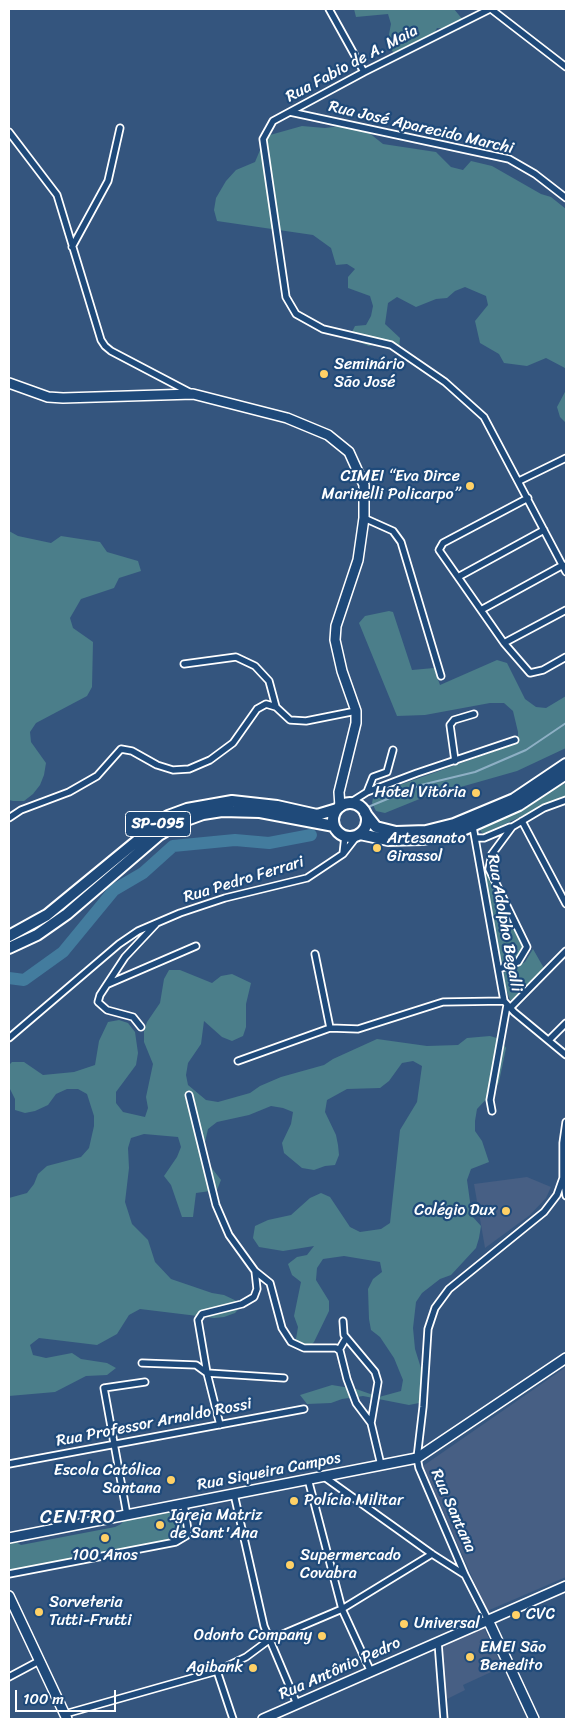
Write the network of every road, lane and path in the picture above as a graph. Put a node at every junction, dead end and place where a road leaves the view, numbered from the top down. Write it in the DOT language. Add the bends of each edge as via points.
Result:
graph roads {
  1 [pos="329,9"];
  2 [pos="491,9"];
  3 [pos="566,68"];
  4 [pos="364,72"];
  5 [pos="290,112"];
  6 [pos="120,128"];
  7 [pos="9,132"];
  8 [pos="566,198"];
  9 [pos="72,247"];
  10 [pos="9,383"];
  11 [pos="193,394"];
  12 [pos="566,458"];
  13 [pos="519,481"];
  14 [pos="528,498"];
  15 [pos="364,518"];
  16 [pos="544,530"];
  17 [pos="563,565"];
  18 [pos="566,572"];
  19 [pos="458,577"];
  20 [pos="481,610"];
  21 [pos="566,610"];
  22 [pos="504,644"];
  23 [pos="566,657"];
  24 [pos="184,664"];
  25 [pos="441,676"];
  26 [pos="276,707"];
  27 [pos="356,711"];
  28 [pos="474,714"];
  29 [pos="515,740"];
  30 [pos="393,750"];
  31 [pos="455,761"];
  32 [pos="566,764"];
  33 [pos="566,774"];
  34 [pos="367,792"];
  35 [pos="566,800"];
  36 [pos="342,807"];
  37 [pos="365,813"];
  38 [pos="9,818"];
  39 [pos="522,821"];
  40 [pos="334,826"];
  41 [pos="474,827"];
  42 [pos="512,827"];
  43 [pos="358,835"];
  44 [pos="345,836"];
  45 [pos="475,838"];
  46 [pos="344,854"];
  47 [pos="489,862"];
  48 [pos="480,865"];
  49 [pos="566,904"];
  50 [pos="157,922"];
  51 [pos="9,936"];
  52 [pos="196,946"];
  53 [pos="9,948"];
  54 [pos="566,951"];
  55 [pos="315,954"];
  56 [pos="499,969"];
  57 [pos="108,984"];
  58 [pos="507,1004"];
  59 [pos="566,1023"];
  60 [pos="141,1027"];
  61 [pos="330,1028"];
  62 [pos="9,1038"];
  63 [pos="549,1040"];
  64 [pos="566,1055"];
  65 [pos="238,1061"];
  66 [pos="189,1095"];
  67 [pos="492,1111"];
  68 [pos="566,1122"];
  69 [pos="564,1142"];
  70 [pos="563,1178"];
  71 [pos="557,1195"];
  72 [pos="566,1196"];
  73 [pos="254,1271"];
  74 [pos="342,1321"];
  75 [pos="346,1338"];
  76 [pos="339,1350"];
  77 [pos="566,1358"];
  78 [pos="142,1363"];
  79 [pos="207,1373"];
  80 [pos="284,1378"];
  81 [pos="145,1382"];
  82 [pos="304,1409"];
  83 [pos="371,1423"];
  84 [pos="220,1425"];
  85 [pos="114,1444"];
  86 [pos="417,1458"];
  87 [pos="9,1464"];
  88 [pos="381,1465"];
  89 [pos="323,1476"];
  90 [pos="308,1480"];
  91 [pos="234,1494"];
  92 [pos="184,1504"];
  93 [pos="127,1515"];
  94 [pos="9,1538"];
  95 [pos="432,1554"];
  96 [pos="9,1574"];
  97 [pos="465,1575"];
  98 [pos="566,1586"];
  99 [pos="9,1596"];
  100 [pos="342,1609"];
  101 [pos="488,1620"];
  102 [pos="269,1640"];
  103 [pos="438,1642"];
  104 [pos="39,1661"];
  105 [pos="217,1671"];
  106 [pos="371,1672"];
  107 [pos="9,1677"];
  108 [pos="297,1704"];
  109 [pos="66,1717"];
  110 [pos="232,1719"];
  111 [pos="263,1719"];
  112 [pos="444,1719"];
  113 [pos="534,1719"];
  1 -- 4 [label="street"];
  2 -- 3 [label="street"];
  2 -- 4 [label="street, Rua Fabio de A. Maia"];
  4 -- 5 [label="street, Rua Fabio de A. Maia"];
  5 -- 8 [label="street, Rua José Aparecido Marchi" via="509,159"];
  5 -- 13 [label="street, Rua Fabio de A. Maia" via="273,121 263,139 286,297 296,314 323,329 391,345 445,382 484,417"];
  6 -- 9 [label="street" via="108,181"];
  7 -- 9 [label="street" via="57,195"];
  9 -- 11 [label="street" via="105,346"];
  10 -- 11 [label="main road" via="48,397 63,398"];
  11 -- 15 [label="main road" via="287,418 328,435 349,452 364,486"];
  12 -- 13 [label="street"];
  13 -- 14 [label="street"];
  14 -- 16 [label="street"];
  14 -- 19 [label="street" via="443,543 439,550"];
  15 -- 25 [label="street" via="393,531 400,542"];
  15 -- 27 [label="main road" via="358,560 336,626 335,640"];
  16 -- 17 [label="street"];
  16 -- 19 [label="street"];
  17 -- 18 [label="street"];
  17 -- 20 [label="street"];
  19 -- 20 [label="street"];
  20 -- 22 [label="street"];
  21 -- 22 [label="street"];
  22 -- 23 [label="street" via="530,673 537,673"];
  24 -- 26 [label="street" via="236,657 255,666 270,681"];
  26 -- 27 [label="street" via="290,720 306,721"];
  26 -- 38 [label="street" via="266,704 257,709 233,743 210,760 189,769 174,770 121,749 97,776"];
  27 -- 36 [label="main road" via="339,792"];
  28 -- 31 [label="street" via="454,720 450,725"];
  29 -- 31 [label="street"];
  30 -- 34 [label="street" via="387,772 373,777"];
  31 -- 34 [label="street"];
  32 -- 37 [label="main road" via="514,799 454,824 426,831 396,832 376,827"];
  33 -- 41 [label="main road" via="519,805"];
  34 -- 36 [label="street"];
  35 -- 39 [label="street"];
  36 -- 37 [label="main road" via="358,806"];
  36 -- 40 [label="main road" via="333,818"];
  36 -- 51 [label="main road, SP-095" via="317,815 232,801 168,816 47,915"];
  37 -- 43 [label="main road" via="367,822"];
  39 -- 42 [label="street"];
  39 -- 49 [label="street"];
  40 -- 44 [label="main road"];
  40 -- 53 [label="main road, SP-095" via="260,812 222,811 181,822 159,835 67,914 37,935"];
  41 -- 43 [label="main road" via="422,839 388,840"];
  41 -- 45 [label="street, Rua Adolpho Begalli"];
  42 -- 45 [label="street" via="484,838"];
  42 -- 47 [label="street" via="499,842"];
  43 -- 44 [label="main road"];
  43 -- 46 [label="street, Rua Pedro Ferrari"];
  44 -- 46 [label="street"];
  45 -- 48 [label="street, Rua Adolpho Begalli"];
  46 -- 50 [label="street, Rua Pedro Ferrari" via="307,878 225,898"];
  47 -- 48 [label="street"];
  47 -- 56 [label="street" via="489,869 527,947 518,962"];
  48 -- 56 [label="street, Rua Adolpho Begalli"];
  50 -- 57 [label="street" via="125,957"];
  50 -- 62 [label="street, Rua Pedro Ferrari" via="118,944"];
  52 -- 57 [label="street"];
  54 -- 58 [label="street"];
  55 -- 61 [label="street"];
  56 -- 58 [label="street, Rua Adolpho Begalli"];
  57 -- 60 [label="street" via="100,995 98,1002 101,1006 133,1017"];
  58 -- 61 [label="street" via="442,1002 358,1029"];
  58 -- 63 [label="street, Rua Adolpho Begalli"];
  58 -- 67 [label="street" via="490,1100"];
  59 -- 63 [label="street"];
  61 -- 65 [label="street"];
  63 -- 64 [label="street, Rua Adolpho Begalli"];
  66 -- 73 [label="street" via="216,1205 229,1235"];
  68 -- 69 [label="street"];
  69 -- 70 [label="street"];
  70 -- 71 [label="street"];
  70 -- 72 [label="street"];
  71 -- 72 [label="street"];
  71 -- 86 [label="street" via="544,1212 449,1289 435,1308 428,1329"];
  73 -- 76 [label="street" via="270,1283 282,1328 291,1342 304,1348"];
  73 -- 79 [label="street" via="257,1289 254,1297 242,1304 200,1316 198,1320"];
  74 -- 75 [label="street"];
  75 -- 76 [label="street"];
  75 -- 83 [label="street" via="375,1372 378,1382"];
  76 -- 83 [label="street" via="356,1403"];
  77 -- 86 [label="main road"];
  78 -- 79 [label="street" via="196,1365"];
  79 -- 80 [label="street"];
  79 -- 84 [label="street"];
  81 -- 85 [label="street" via="104,1388"];
  82 -- 84 [label="street, Rua Professor Arnaldo Rossi"];
  83 -- 88 [label="street"];
  84 -- 85 [label="street, Rua Professor Arnaldo Rossi"];
  85 -- 87 [label="street, Rua Professor Arnaldo Rossi"];
  85 -- 93 [label="street"];
  86 -- 88 [label="main road, Rua Siqueira Campos"];
  86 -- 97 [label="street, Rua Santana"];
  88 -- 89 [label="main road, Rua Siqueira Campos"];
  89 -- 90 [label="main road, Rua Siqueira Campos"];
  89 -- 95 [label="street"];
  90 -- 91 [label="main road, Rua Siqueira Campos"];
  90 -- 100 [label="street"];
  91 -- 92 [label="main road, Rua Siqueira Campos"];
  91 -- 102 [label="street"];
  92 -- 93 [label="main road, Rua Siqueira Campos"];
  92 -- 96 [label="street" via="188,1532 176,1542"];
  93 -- 94 [label="main road, Rua Siqueira Campos"];
  95 -- 97 [label="street"];
  95 -- 100 [label="street"];
  97 -- 101 [label="street, Rua Santana"];
  98 -- 101 [label="main road, Rua Antônio Pedro"];
  99 -- 104 [label="main road"];
  100 -- 102 [label="street"];
  100 -- 106 [label="street"];
  101 -- 103 [label="main road, Rua Antônio Pedro"];
  101 -- 113 [label="main road"];
  102 -- 105 [label="street" via="246,1657"];
  102 -- 108 [label="street"];
  103 -- 106 [label="main road, Rua Antônio Pedro"];
  103 -- 112 [label="street"];
  104 -- 107 [label="street"];
  104 -- 109 [label="main road"];
  105 -- 109 [label="street"];
  105 -- 110 [label="street"];
  106 -- 108 [label="main road, Rua Antônio Pedro"];
  108 -- 111 [label="main road, Rua Antônio Pedro"];
}
